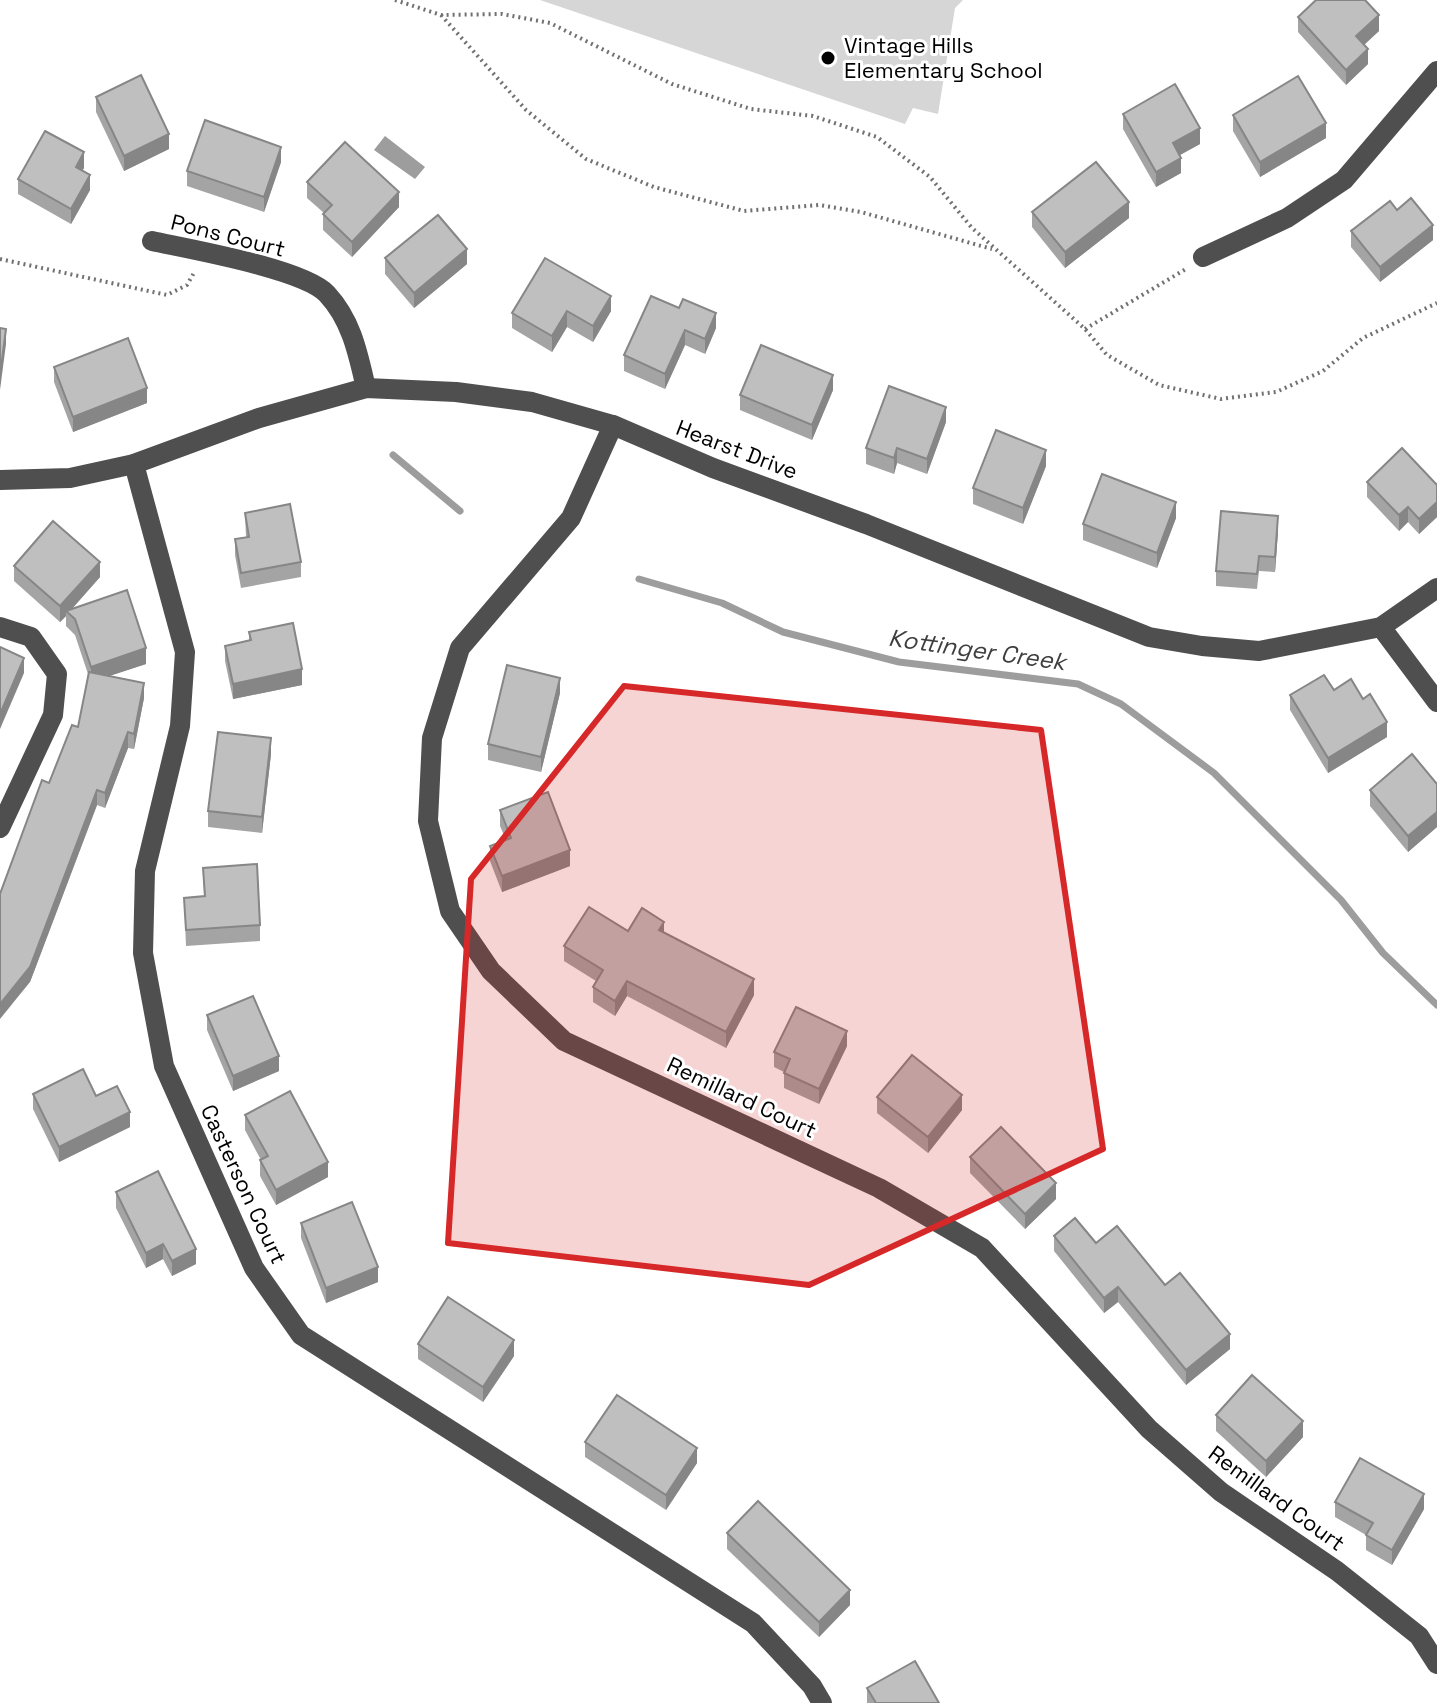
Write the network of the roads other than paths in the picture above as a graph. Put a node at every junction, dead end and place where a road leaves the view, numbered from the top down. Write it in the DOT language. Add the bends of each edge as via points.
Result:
graph roads {
  1 [pos="1437,71"];
  2 [pos="152,241"];
  3 [pos="1203,257"];
  4 [pos="366,388"];
  5 [pos="613,425"];
  6 [pos="134,464"];
  7 [pos="0,480"];
  8 [pos="1437,588"];
  9 [pos="0,627"];
  10 [pos="1381,627"];
  11 [pos="1437,702"];
  12 [pos="0,828"];
  13 [pos="1437,1664"];
  14 [pos="822,1703"];
  1 -- 3 [label="street" via="1344,180 1287,218"];
  2 -- 4 [label="street, Pons Court" via="277,270 325,292 353,333"];
  4 -- 5 [label="street, Hearst Drive" via="532,402"];
  4 -- 6 [label="street, Hearst Drive" via="259,418"];
  5 -- 10 [label="street, Hearst Drive" via="1149,637 1259,651"];
  5 -- 13 [label="street, Remillard Court" via="571,518 460,648 432,738 428,821 450,911 491,971 564,1041 879,1188 982,1248 1149,1429 1221,1492 1337,1571 1419,1636"];
  6 -- 7 [label="street, Hearst Drive" via="70,478"];
  6 -- 14 [label="street, Casterson Court" via="185,652 180,726 145,871 143,953 164,1066 254,1268 301,1335 753,1623"];
  8 -- 10 [label="street, Hearst Drive"];
  9 -- 12 [label="street" via="31,637 57,674 53,715"];
  10 -- 11 [label="street"];
}
